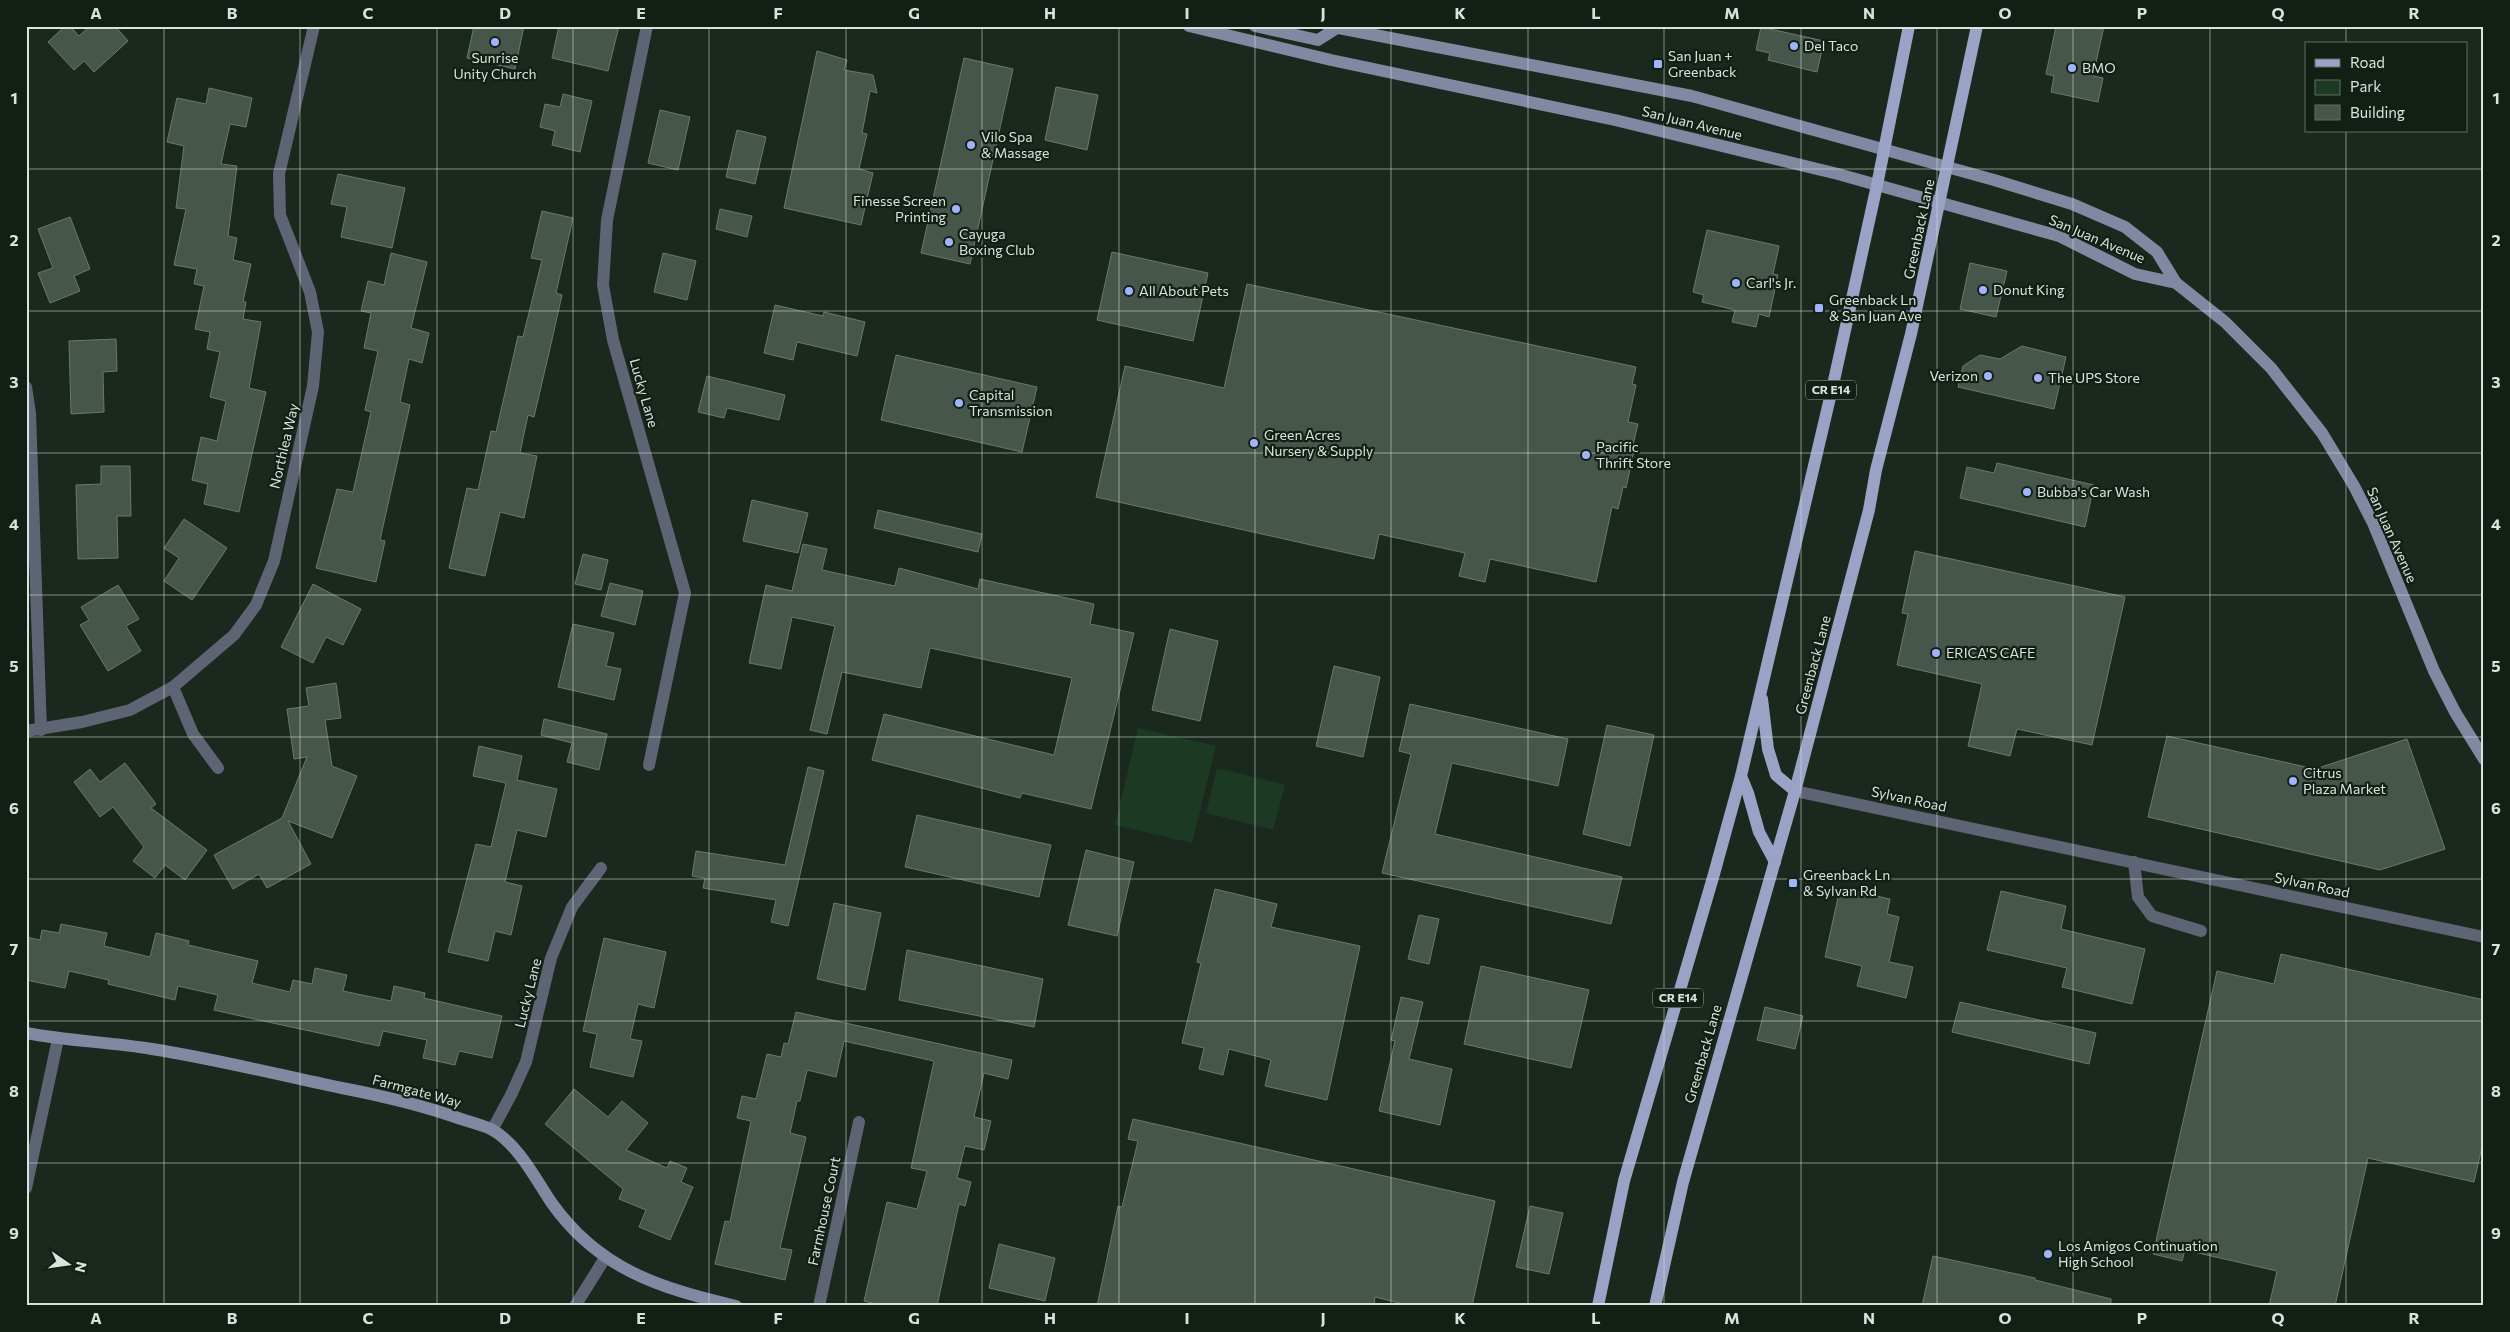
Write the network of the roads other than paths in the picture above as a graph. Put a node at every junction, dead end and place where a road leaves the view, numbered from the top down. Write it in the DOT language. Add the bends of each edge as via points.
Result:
graph roads {
  1 [pos="314,26"];
  2 [pos="647,26"];
  3 [pos="1216,26"];
  4 [pos="1254,26"];
  5 [pos="1909,26"];
  6 [pos="1977,26"];
  7 [pos="1195,27"];
  8 [pos="1333,27"];
  9 [pos="1885,148"];
  10 [pos="1948,167"];
  11 [pos="1877,185"];
  12 [pos="1940,202"];
  13 [pos="2176,284"];
  14 [pos="26,387"];
  15 [pos="173,687"];
  16 [pos="1761,692"];
  17 [pos="41,730"];
  18 [pos="26,731"];
  19 [pos="2484,759"];
  20 [pos="649,764"];
  21 [pos="218,768"];
  22 [pos="1741,776"];
  23 [pos="1795,791"];
  24 [pos="1775,862"];
  25 [pos="2134,862"];
  26 [pos="601,868"];
  27 [pos="2201,931"];
  28 [pos="2484,937"];
  29 [pos="26,1033"];
  30 [pos="58,1039"];
  31 [pos="859,1122"];
  32 [pos="492,1130"];
  33 [pos="26,1188"];
  34 [pos="605,1258"];
  35 [pos="575,1306"];
  36 [pos="736,1306"];
  37 [pos="818,1306"];
  38 [pos="1598,1306"];
  39 [pos="1655,1306"];
  1 -- 15 [label="street, Northlea Way" via="279,174 280,215 310,292 318,332 313,386 274,561 256,605 234,636"];
  2 -- 20 [label="street, Lucky Lane" via="607,220 603,285 613,340 684,592"];
  3 -- 7 [label="main road"];
  4 -- 8 [label="main road" via="1318,40"];
  5 -- 9 [label="main road, CR E14"];
  6 -- 10 [label="main road, Greenback Lane"];
  7 -- 11 [label="main road, San Juan Avenue" via="1331,60 1624,122"];
  8 -- 9 [label="main road, San Juan Avenue" via="1692,96"];
  9 -- 10 [label="main road, San Juan Avenue"];
  9 -- 11 [label="main road, CR E14"];
  10 -- 12 [label="main road, Greenback Lane"];
  10 -- 13 [label="main road, San Juan Avenue" via="2072,204 2125,227 2157,252"];
  11 -- 12 [label="main road, San Juan Avenue"];
  11 -- 16 [label="main road, CR E14"];
  12 -- 13 [label="main road, San Juan Avenue" via="2059,236 2135,274"];
  12 -- 23 [label="main road, Greenback Lane" via="1869,510"];
  13 -- 19 [label="main road, San Juan Avenue" via="2225,322 2271,368 2322,432 2373,523 2434,671"];
  14 -- 17 [label="street" via="30,413"];
  15 -- 17 [label="street, Northlea Way" via="130,710"];
  15 -- 21 [label="street" via="193,734"];
  16 -- 22 [label="main road, CR E14"];
  16 -- 23 [label="main road" via="1768,749 1776,775"];
  17 -- 18 [label="street, Northlea Way"];
  22 -- 24 [label="main road" via="1759,832"];
  22 -- 38 [label="main road, CR E14" via="1624,1181"];
  23 -- 24 [label="main road, Greenback Lane"];
  23 -- 25 [label="street, Sylvan Road"];
  24 -- 39 [label="main road, Greenback Lane" via="1683,1182"];
  25 -- 27 [label="street" via="2138,897 2152,916"];
  25 -- 28 [label="street, Sylvan Road"];
  26 -- 32 [label="street, Lucky Lane" via="572,907 551,958 526,1062"];
  29 -- 30 [label="main road, Farmgate Way"];
  30 -- 32 [label="main road, Farmgate Way" via="152,1049 385,1096"];
  30 -- 33 [label="street"];
  31 -- 37 [label="street, Farmhouse Court"];
  32 -- 34 [label="main road, Farmgate Way" via="532,1170 551,1202 577,1234"];
  34 -- 35 [label="street"];
  34 -- 36 [label="main road, Farmgate Way" via="648,1281"];
}
